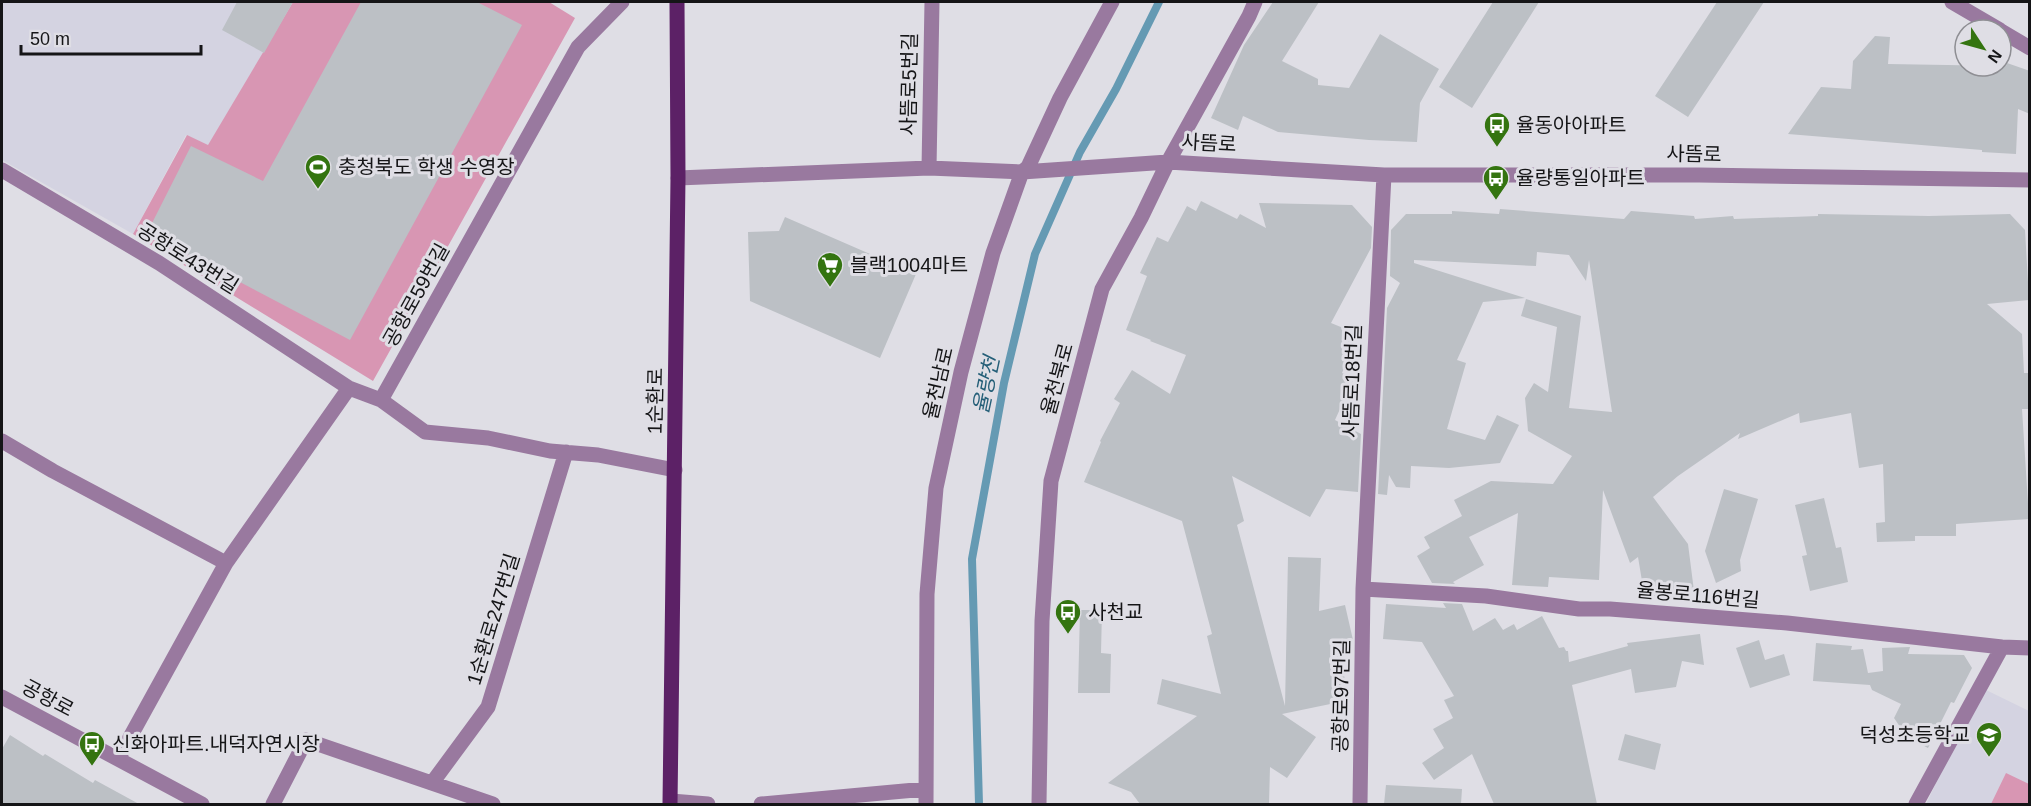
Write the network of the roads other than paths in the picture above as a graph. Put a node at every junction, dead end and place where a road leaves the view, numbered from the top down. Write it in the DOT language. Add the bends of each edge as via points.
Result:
graph roads {
  1 [pos="622,2"];
  2 [pos="677,2"];
  3 [pos="932,2"];
  4 [pos="1113,2"];
  5 [pos="1255,2"];
  6 [pos="1952,2"];
  7 [pos="1979,18"];
  8 [pos="2013,38"];
  9 [pos="2030,48"];
  10 [pos="1168,162"];
  11 [pos="929,168"];
  12 [pos="2,170"];
  13 [pos="1022,172"];
  14 [pos="1384,175"];
  15 [pos="678,178"];
  16 [pos="2030,180"];
  17 [pos="349,388"];
  18 [pos="381,400"];
  19 [pos="2,441"];
  20 [pos="566,452"];
  21 [pos="675,470"];
  22 [pos="226,563"];
  23 [pos="1363,589"];
  24 [pos="2002,647"];
  25 [pos="2030,648"];
  26 [pos="2,697"];
  27 [pos="118,759"];
  28 [pos="432,783"];
  29 [pos="926,797"];
  30 [pos="670,803"];
  31 [pos="202,804"];
  32 [pos="273,804"];
  33 [pos="493,804"];
  34 [pos="708,804"];
  35 [pos="761,804"];
  36 [pos="1040,804"];
  37 [pos="1360,804"];
  38 [pos="1916,804"];
  1 -- 18 [label="street, 공항로59번길" via="578,47"];
  2 -- 15 [label="main road, 1순환로"];
  3 -- 11 [label="street, 사뜸로5번길"];
  4 -- 13 [label="street, 율천남로"];
  5 -- 10 [label="street, 율천북로"];
  6 -- 7 [label="street"];
  8 -- 9 [label="street"];
  10 -- 13 [label="street, 사뜸로"];
  10 -- 14 [label="street, 사뜸로"];
  10 -- 36 [label="street, 율천북로" via="1102,289 1051,481 1042,621"];
  11 -- 13 [label="street"];
  11 -- 15 [label="street"];
  12 -- 17 [label="street, 공항로43번길" via="159,263"];
  13 -- 29 [label="street, 율천남로" via="993,253 936,488 927,594"];
  14 -- 16 [label="street, 사뜸로"];
  14 -- 23 [label="street, 사뜸로18번길"];
  15 -- 21 [label="main road, 1순환로"];
  17 -- 18 [label="street"];
  17 -- 22 [label="street"];
  18 -- 20 [label="street" via="425,432"];
  19 -- 22 [label="street"];
  20 -- 21 [label="street"];
  20 -- 28 [label="street, 1순환로247번길" via="488,707"];
  21 -- 30 [label="main road, 1순환로"];
  22 -- 27 [label="street"];
  23 -- 24 [label="street, 율봉로116번길" via="1787,623"];
  23 -- 37 [label="street, 공항로97번길"];
  24 -- 25 [label="street, 율봉로116번길"];
  24 -- 38 [label="street"];
  26 -- 27 [label="street, 공항로"];
  27 -- 31 [label="street, 공항로"];
  28 -- 32 [label="street" via="306,740"];
  28 -- 33 [label="street"];
  29 -- 35 [label="street"];
  30 -- 34 [label="street, 1순환로"];
}
